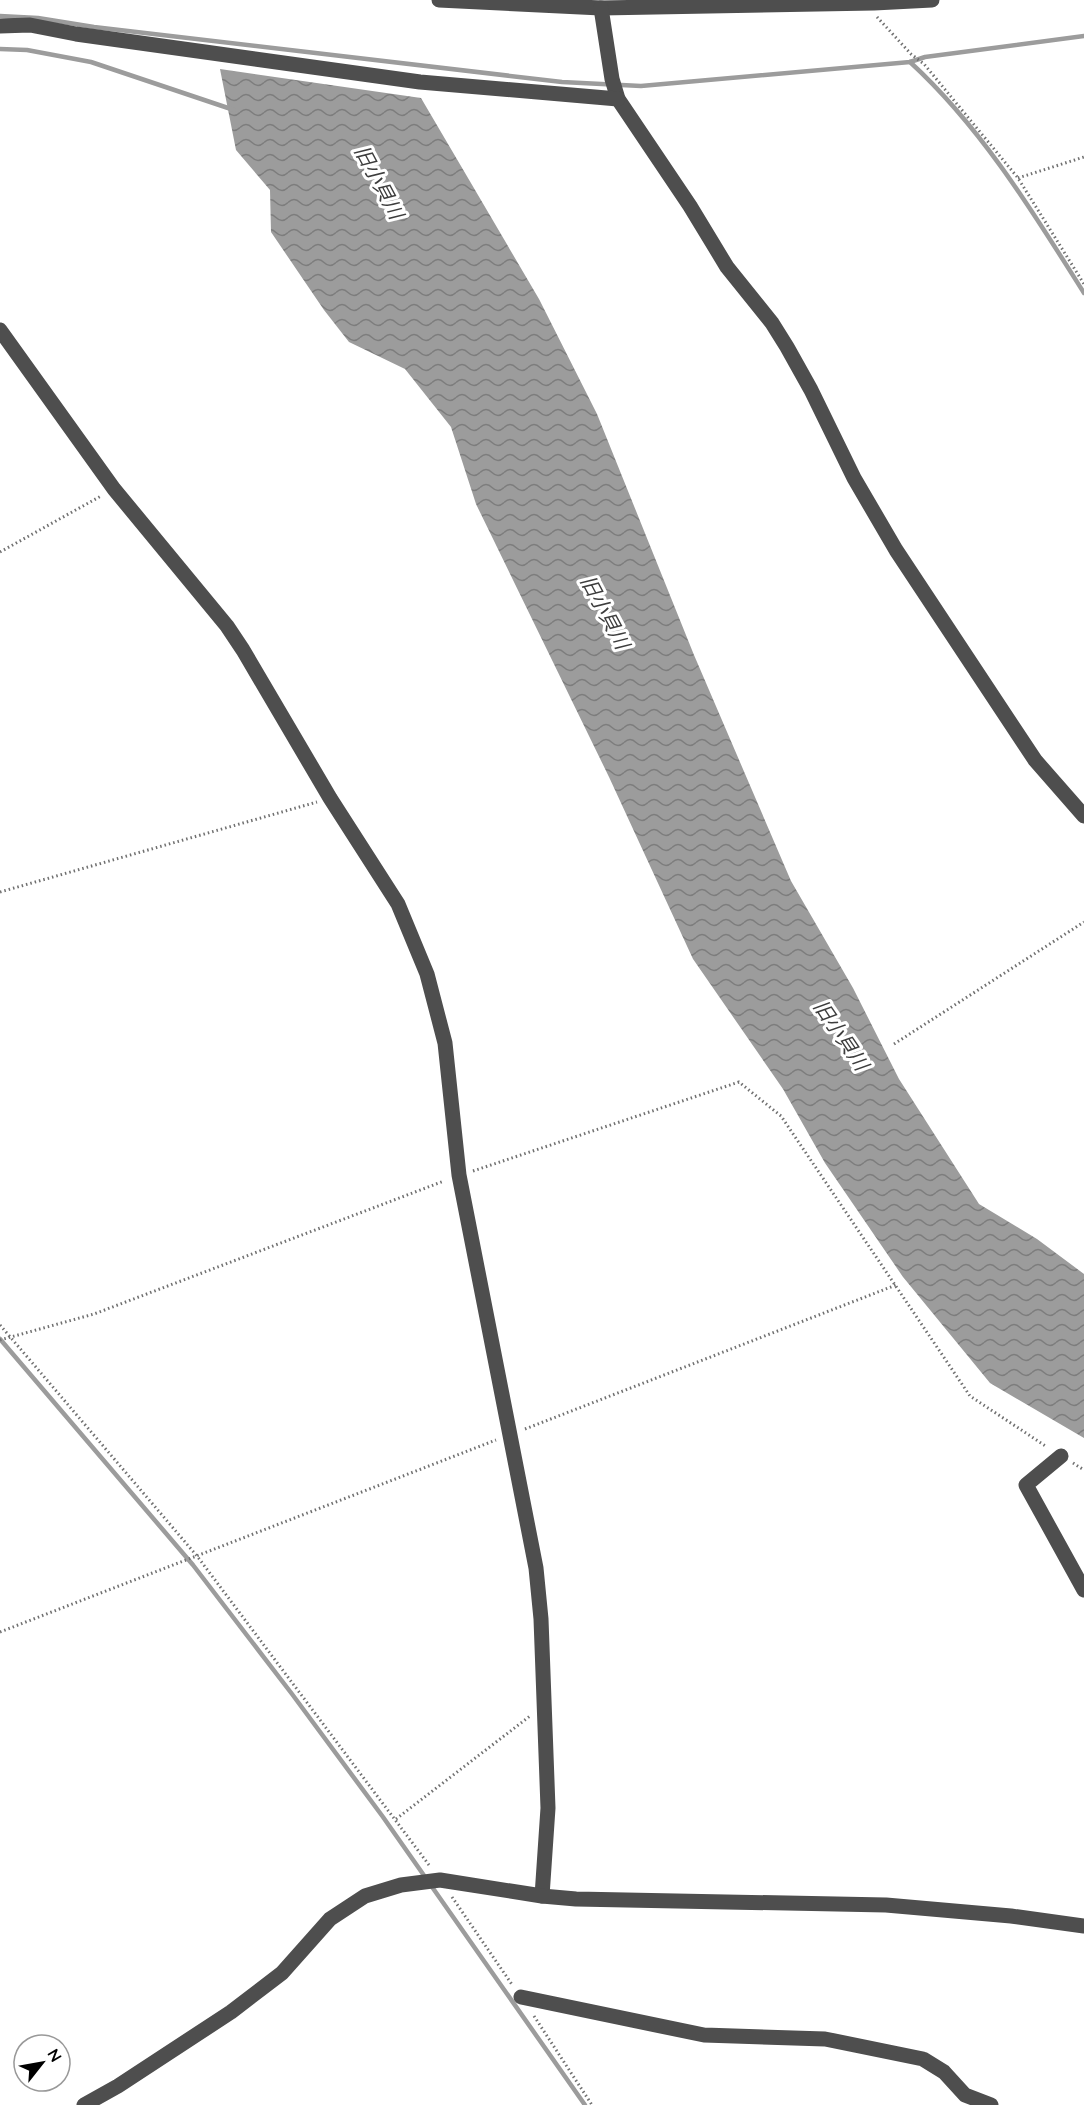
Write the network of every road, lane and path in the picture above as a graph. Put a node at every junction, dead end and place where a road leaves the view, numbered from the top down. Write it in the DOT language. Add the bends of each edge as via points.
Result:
graph roads {
  1 [pos="439,0"];
  2 [pos="932,0"];
  3 [pos="874,3"];
  4 [pos="601,8"];
  5 [pos="0,26"];
  6 [pos="618,99"];
  7 [pos="1084,157"];
  8 [pos="1018,178"];
  9 [pos="1084,284"];
  10 [pos="0,330"];
  11 [pos="114,489"];
  12 [pos="0,552"];
  13 [pos="330,798"];
  14 [pos="1084,816"];
  15 [pos="0,892"];
  16 [pos="1084,922"];
  17 [pos="894,1044"];
  18 [pos="459,1175"];
  19 [pos="896,1285"];
  20 [pos="0,1324"];
  21 [pos="11,1337"];
  22 [pos="0,1340"];
  23 [pos="509,1435"];
  24 [pos="1061,1456"];
  25 [pos="197,1556"];
  26 [pos="1084,1590"];
  27 [pos="0,1632"];
  28 [pos="544,1705"];
  29 [pos="396,1819"];
  30 [pos="440,1880"];
  31 [pos="543,1896"];
  32 [pos="1084,1926"];
  33 [pos="521,1997"];
  34 [pos="84,2105"];
  35 [pos="592,2105"];
  36 [pos="991,2105"];
  1 -- 4 [label="street"];
  2 -- 3 [label="street"];
  3 -- 4 [label="street"];
  3 -- 8 [label="path" via="877,19 924,64"];
  4 -- 6 [label="street"];
  5 -- 6 [label="street" via="30,26 420,82"];
  6 -- 14 [label="street" via="727,267 787,347 896,550 1035,760"];
  7 -- 8 [label="path"];
  8 -- 9 [label="path"];
  10 -- 11 [label="street"];
  11 -- 12 [label="path"];
  11 -- 13 [label="street" via="227,626"];
  13 -- 15 [label="path"];
  13 -- 18 [label="street" via="398,904 427,974 444,1043"];
  16 -- 17 [label="path"];
  18 -- 19 [label="path" via="739,1082 781,1116"];
  18 -- 21 [label="path" via="94,1314"];
  18 -- 23 [label="street"];
  19 -- 23 [label="path"];
  19 -- 24 [label="path" via="970,1396"];
  20 -- 21 [label="path"];
  21 -- 22 [label="path"];
  21 -- 25 [label="path"];
  23 -- 25 [label="path"];
  23 -- 28 [label="street" via="536,1568"];
  24 -- 26 [label="street" via="1026,1485"];
  25 -- 27 [label="path"];
  25 -- 29 [label="path"];
  28 -- 29 [label="path"];
  28 -- 31 [label="street" via="548,1808"];
  29 -- 30 [label="path"];
  30 -- 31 [label="street"];
  30 -- 33 [label="path"];
  30 -- 34 [label="street" via="401,1885 365,1896 330,1918 274,1980 231,2012"];
  31 -- 32 [label="street" via="886,1905"];
  33 -- 35 [label="path"];
  33 -- 36 [label="street" via="704,2035 825,2039 923,2059 944,2072 965,2095"];
}
